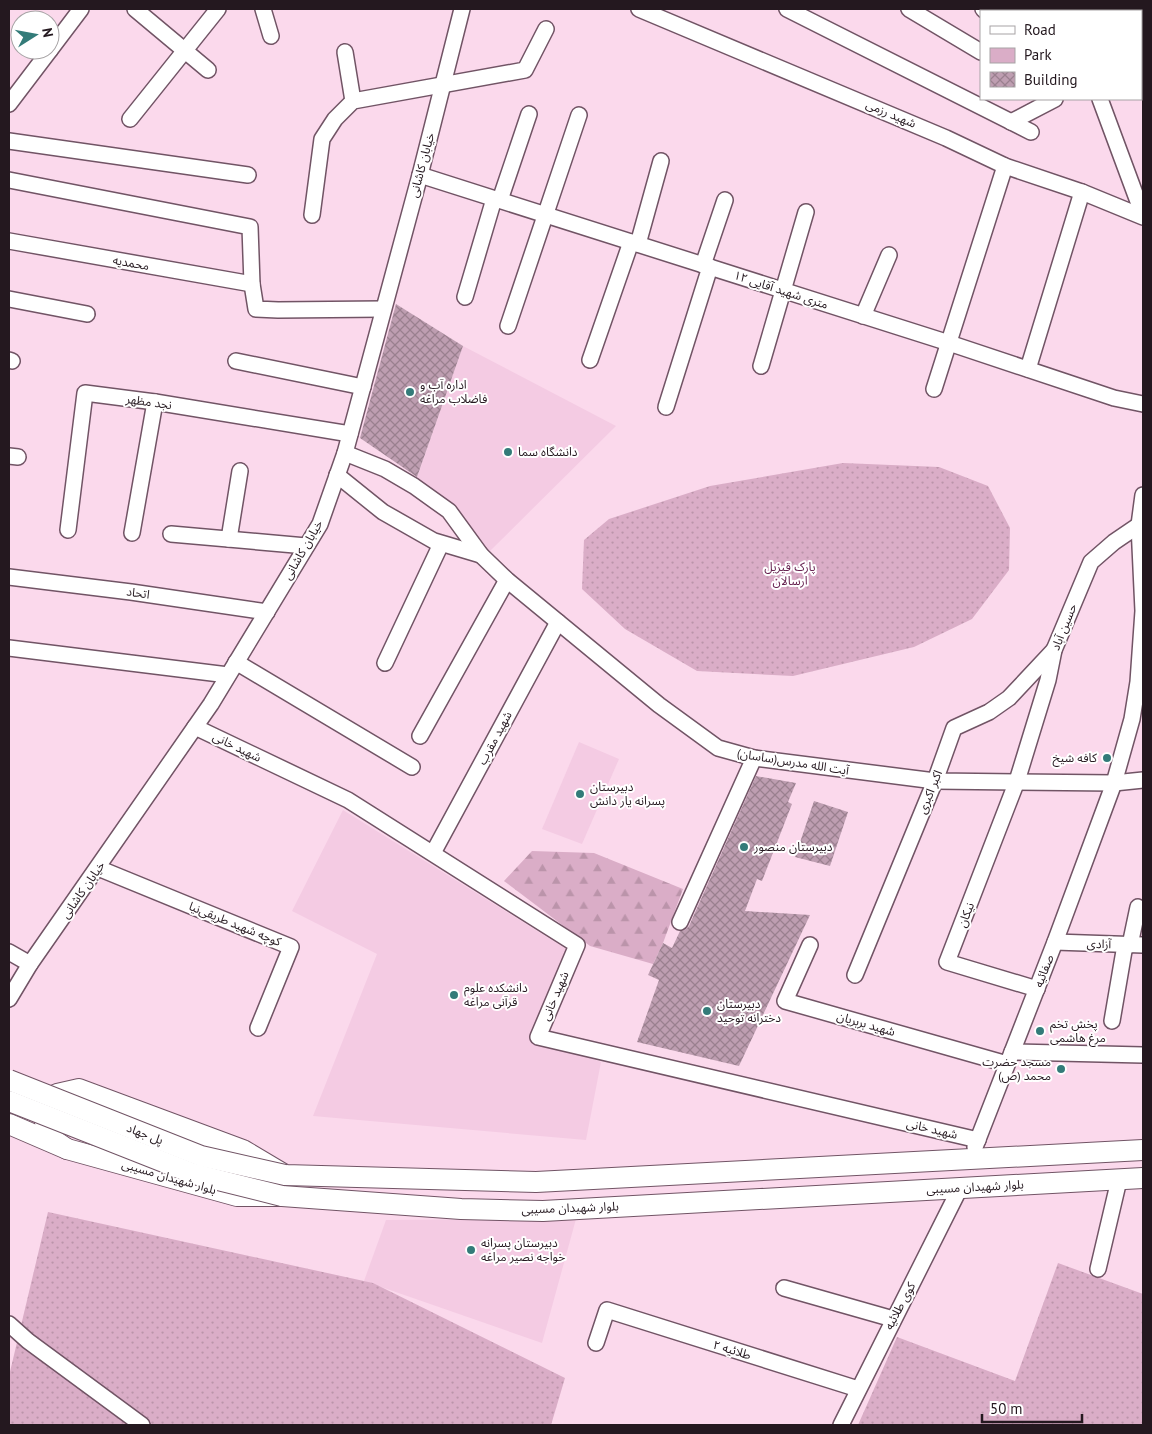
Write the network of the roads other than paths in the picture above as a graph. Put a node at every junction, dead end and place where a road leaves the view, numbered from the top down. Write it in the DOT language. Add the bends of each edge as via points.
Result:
graph roads {
  1 [pos="81,9"];
  2 [pos="135,9"];
  3 [pos="218,9"];
  4 [pos="263,9"];
  5 [pos="462,9"];
  6 [pos="639,9"];
  7 [pos="787,9"];
  8 [pos="910,9"];
  9 [pos="546,29"];
  10 [pos="270,36"];
  11 [pos="60,37"];
  12 [pos="185,50"];
  13 [pos="980,51"];
  14 [pos="345,52"];
  15 [pos="41,60"];
  16 [pos="208,70"];
  17 [pos="442,85"];
  18 [pos="10,97"];
  19 [pos="976,97"];
  20 [pos="980,100"];
  21 [pos="1053,100"];
  22 [pos="1100,100"];
  23 [pos="354,101"];
  24 [pos="530,114"];
  25 [pos="579,115"];
  26 [pos="130,119"];
  27 [pos="1012,122"];
  28 [pos="1031,132"];
  29 [pos="9,141"];
  30 [pos="660,162"];
  31 [pos="1004,166"];
  32 [pos="248,175"];
  33 [pos="420,175"];
  34 [pos="9,180"];
  35 [pos="1082,192"];
  36 [pos="497,199"];
  37 [pos="725,200"];
  38 [pos="806,212"];
  39 [pos="545,214"];
  40 [pos="312,215"];
  41 [pos="1143,216"];
  42 [pos="9,241"];
  43 [pos="635,243"];
  44 [pos="889,255"];
  45 [pos="707,266"];
  46 [pos="252,284"];
  47 [pos="783,290"];
  48 [pos="465,297"];
  49 [pos="9,300"];
  50 [pos="383,309"];
  51 [pos="87,314"];
  52 [pos="863,316"];
  53 [pos="508,326"];
  54 [pos="949,343"];
  55 [pos="590,360"];
  56 [pos="236,361"];
  57 [pos="761,366"];
  58 [pos="1028,369"];
  59 [pos="363,387"];
  60 [pos="934,389"];
  61 [pos="154,402"];
  62 [pos="1143,404"];
  63 [pos="666,407"];
  64 [pos="350,434"];
  65 [pos="345,453"];
  66 [pos="240,471"];
  67 [pos="337,475"];
  68 [pos="1143,495"];
  69 [pos="1139,525"];
  70 [pos="68,530"];
  71 [pos="132,533"];
  72 [pos="171,534"];
  73 [pos="229,539"];
  74 [pos="441,544"];
  75 [pos="306,546"];
  76 [pos="481,555"];
  77 [pos="9,577"];
  78 [pos="507,580"];
  79 [pos="1143,611"];
  80 [pos="267,612"];
  81 [pos="558,622"];
  82 [pos="9,648"];
  83 [pos="1054,650"];
  84 [pos="236,662"];
  85 [pos="385,663"];
  86 [pos="228,675"];
  87 [pos="195,727"];
  88 [pos="420,736"];
  89 [pos="754,758"];
  90 [pos="412,767"];
  91 [pos="1143,780"];
  92 [pos="935,781"];
  93 [pos="1017,781"];
  94 [pos="1114,783"];
  95 [pos="433,854"];
  96 [pos="98,868"];
  97 [pos="1138,907"];
  98 [pos="680,922"];
  99 [pos="1055,942"];
  100 [pos="810,945"];
  101 [pos="1133,945"];
  102 [pos="9,952"];
  103 [pos="30,964"];
  104 [pos="855,975"];
  105 [pos="1037,989"];
  106 [pos="9,998"];
  107 [pos="1112,1021"];
  108 [pos="258,1028"];
  109 [pos="1143,1055"];
  110 [pos="1010,1058"];
  111 [pos="9,1080"];
  112 [pos="9,1102"];
  113 [pos="11,1129"];
  114 [pos="978,1140"];
  115 [pos="67,1149"];
  116 [pos="1143,1150"];
  117 [pos="970,1159"];
  118 [pos="285,1175"];
  119 [pos="1143,1178"];
  120 [pos="1119,1180"];
  121 [pos="960,1188"];
  122 [pos="282,1196"];
  123 [pos="1098,1269"];
  124 [pos="784,1288"];
  125 [pos="893,1320"];
  126 [pos="9,1324"];
  127 [pos="596,1343"];
  128 [pos="858,1389"];
  129 [pos="142,1425"];
  130 [pos="841,1425"];
  1 -- 11 [label="street"];
  2 -- 12 [label="street"];
  3 -- 12 [label="street"];
  4 -- 10 [label="street"];
  5 -- 17 [label="street, خیابان کاشانی"];
  6 -- 31 [label="street, شهید رزمی" via="946,138"];
  7 -- 19 [label="street"];
  8 -- 13 [label="street"];
  9 -- 17 [label="street" via="525,70"];
  12 -- 16 [label="street"];
  12 -- 26 [label="street"];
  14 -- 23 [label="street"];
  15 -- 18 [label="street"];
  17 -- 23 [label="street"];
  17 -- 33 [label="street, خیابان کاشانی"];
  20 -- 27 [label="street"];
  21 -- 27 [label="street"];
  22 -- 41 [label="street"];
  23 -- 40 [label="street" via="335,119 322,139"];
  24 -- 36 [label="street"];
  25 -- 39 [label="street"];
  27 -- 28 [label="street"];
  29 -- 32 [label="street"];
  30 -- 43 [label="street"];
  31 -- 35 [label="street, شهید رزمی"];
  31 -- 54 [label="street"];
  33 -- 36 [label="street, ۱۲ متری شهید آقایی"];
  33 -- 50 [label="street, خیابان کاشانی"];
  34 -- 46 [label="street" via="250,227"];
  35 -- 41 [label="street, شهید رزمی"];
  35 -- 58 [label="street"];
  36 -- 39 [label="street, ۱۲ متری شهید آقایی"];
  36 -- 48 [label="street"];
  37 -- 45 [label="street"];
  38 -- 47 [label="street"];
  39 -- 43 [label="street, ۱۲ متری شهید آقایی"];
  39 -- 53 [label="street"];
  42 -- 46 [label="street, محمدیه"];
  43 -- 45 [label="street, ۱۲ متری شهید آقایی"];
  43 -- 55 [label="street"];
  44 -- 52 [label="street"];
  45 -- 47 [label="street, ۱۲ متری شهید آقایی"];
  45 -- 63 [label="street"];
  46 -- 50 [label="street" via="256,309"];
  47 -- 52 [label="street, ۱۲ متری شهید آقایی"];
  47 -- 57 [label="street"];
  49 -- 51 [label="street"];
  50 -- 59 [label="street, خیابان کاشانی"];
  52 -- 54 [label="street, ۱۲ متری شهید آقایی"];
  54 -- 58 [label="street, ۱۲ متری شهید آقایی"];
  54 -- 60 [label="street"];
  56 -- 59 [label="street"];
  58 -- 62 [label="street, ۱۲ متری شهید آقایی" via="1114,398"];
  59 -- 64 [label="street, خیابان کاشانی"];
  61 -- 64 [label="street, نجد مظهر"];
  61 -- 70 [label="street, نجد مظهر" via="85,393"];
  61 -- 71 [label="street"];
  64 -- 65 [label="street, خیابان کاشانی"];
  65 -- 67 [label="street, خیابان کاشانی"];
  65 -- 76 [label="street, آیت الله مدرس(ساسان)" via="385,469 449,511"];
  66 -- 73 [label="street"];
  67 -- 74 [label="street, آیت الله مدرس(ساسان)" via="383,512"];
  67 -- 75 [label="street, خیابان کاشانی" via="320,524"];
  68 -- 69 [label="street, صفائیه"];
  69 -- 79 [label="street, صفائیه"];
  69 -- 83 [label="street, حسین آباد" via="1091,562"];
  72 -- 73 [label="street"];
  73 -- 75 [label="street"];
  74 -- 76 [label="street, آیت الله مدرس(ساسان)"];
  74 -- 85 [label="street"];
  75 -- 80 [label="street, خیابان کاشانی"];
  76 -- 78 [label="street, آیت الله مدرس(ساسان)"];
  77 -- 80 [label="street, اتحاد"];
  78 -- 81 [label="street, آیت الله مدرس(ساسان)"];
  78 -- 88 [label="street"];
  79 -- 94 [label="street, صفائیه" via="1132,719"];
  80 -- 84 [label="street, خیابان کاشانی"];
  81 -- 89 [label="street, آیت الله مدرس(ساسان)" via="659,706 718,748"];
  81 -- 95 [label="street, شهید مقرب"];
  82 -- 86 [label="street"];
  83 -- 92 [label="street, اکبر اکبری" via="1009,698 989,712 954,728"];
  83 -- 93 [label="street, حسین آباد"];
  84 -- 86 [label="street, خیابان کاشانی"];
  84 -- 90 [label="street"];
  86 -- 87 [label="street, خیابان کاشانی"];
  87 -- 95 [label="street, شهید خانی" via="348,800"];
  87 -- 96 [label="street, خیابان کاشانی"];
  89 -- 92 [label="street, آیت الله مدرس(ساسان)"];
  89 -- 98 [label="street"];
  91 -- 94 [label="street, آیت الله مدرس(ساسان)"];
  92 -- 93 [label="street, آیت الله مدرس(ساسان)"];
  92 -- 104 [label="street, اکبر اکبری"];
  93 -- 94 [label="street, آیت الله مدرس(ساسان)"];
  93 -- 105 [label="street, نیکان" via="947,962"];
  94 -- 99 [label="street, صفائیه"];
  95 -- 114 [label="street, شهید خانی" via="577,945 538,1037"];
  96 -- 103 [label="street, خیابان کاشانی"];
  96 -- 108 [label="street, کوچه شهید طریقی‌نیا" via="291,947"];
  97 -- 101 [label="street"];
  99 -- 101 [label="street, آزادی"];
  99 -- 105 [label="street, صفائیه"];
  100 -- 110 [label="street, شهید بربریان" via="785,1001"];
  101 -- 107 [label="street"];
  102 -- 103 [label="street"];
  103 -- 106 [label="street, خیابان کاشانی"];
  105 -- 110 [label="street, صفائیه"];
  109 -- 110 [label="street"];
  110 -- 114 [label="street, صفائیه"];
  111 -- 118 [label="main road, پل جهاد, bridge" via="201,1156"];
  112 -- 122 [label="main road, پل جهاد, bridge" via="194,1174"];
  113 -- 115 [label="main road, بلوار شهیدان مسیبی"];
  114 -- 117 [label="street, صفائیه"];
  115 -- 118 [label="main road" via="48,1136 44,1113 57,1094 79,1090 243,1150"];
  115 -- 122 [label="main road, بلوار شهیدان مسیبی" via="236,1196"];
  116 -- 117 [label="main road"];
  117 -- 118 [label="main road" via="536,1182"];
  119 -- 120 [label="main road, بلوار شهیدان مسیبی"];
  120 -- 121 [label="main road, بلوار شهیدان مسیبی"];
  120 -- 123 [label="street"];
  121 -- 122 [label="main road, بلوار شهیدان مسیبی" via="543,1211 461,1209"];
  121 -- 125 [label="street, کوی طلائیه"];
  124 -- 125 [label="street"];
  125 -- 128 [label="street, کوی طلائیه"];
  126 -- 129 [label="street"];
  127 -- 128 [label="street, طلائیه ۲" via="607,1310"];
  128 -- 130 [label="street, کوی طلائیه"];
}
